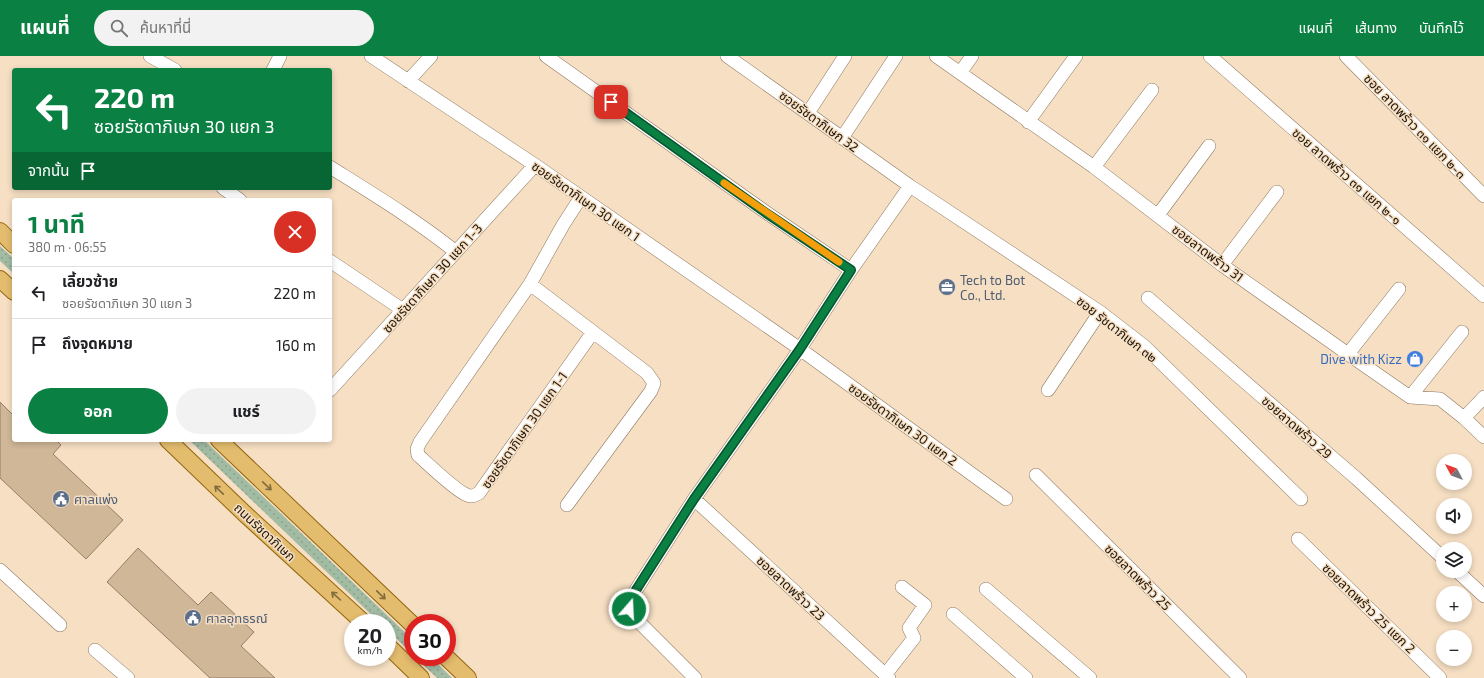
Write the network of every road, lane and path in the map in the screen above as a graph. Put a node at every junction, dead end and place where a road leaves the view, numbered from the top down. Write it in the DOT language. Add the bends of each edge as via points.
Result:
graph roads {
  1 [pos="150,56"];
  2 [pos="280,56"];
  3 [pos="371,56"];
  4 [pos="432,56"];
  5 [pos="546,56"];
  6 [pos="727,56"];
  7 [pos="845,56"];
  8 [pos="896,56"];
  9 [pos="936,56"];
  10 [pos="972,56"];
  11 [pos="1076,56"];
  12 [pos="1210,56"];
  13 [pos="1346,56"];
  14 [pos="171,68"];
  15 [pos="274,68"];
  16 [pos="960,73"];
  17 [pos="408,81"];
  18 [pos="1152,90"];
  19 [pos="808,113"];
  20 [pos="1028,122"];
  21 [pos="842,138"];
  22 [pos="1209,146"];
  23 [pos="535,165"];
  24 [pos="1094,167"];
  25 [pos="332,168"];
  26 [pos="910,186"];
  27 [pos="226,190"];
  28 [pos="1276,192"];
  29 [pos="1484,196"];
  30 [pos="581,197"];
  31 [pos="237,198"];
  32 [pos="1158,215"];
  33 [pos="0,231"];
  34 [pos="12,243"];
  35 [pos="456,252"];
  36 [pos="332,262"];
  37 [pos="1222,264"];
  38 [pos="851,270"];
  39 [pos="0,279"];
  40 [pos="530,284"];
  41 [pos="1399,289"];
  42 [pos="12,290"];
  43 [pos="1484,296"];
  44 [pos="1148,298"];
  45 [pos="402,310"];
  46 [pos="1100,312"];
  47 [pos="593,332"];
  48 [pos="1462,332"];
  49 [pos="800,349"];
  50 [pos="1348,354"];
  51 [pos="332,388"];
  52 [pos="1048,390"];
  53 [pos="1410,396"];
  54 [pos="1484,397"];
  55 [pos="1464,418"];
  56 [pos="1484,437"];
  57 [pos="170,442"];
  58 [pos="221,442"];
  59 [pos="1036,475"];
  60 [pos="694,499"];
  61 [pos="1006,499"];
  62 [pos="1301,499"];
  63 [pos="567,505"];
  64 [pos="1298,539"];
  65 [pos="1436,552"];
  66 [pos="0,570"];
  67 [pos="1465,578"];
  68 [pos="902,587"];
  69 [pos="986,589"];
  70 [pos="1484,596"];
  71 [pos="354,614"];
  72 [pos="953,614"];
  73 [pos="404,616"];
  74 [pos="60,625"];
  75 [pos="96,650"];
  76 [pos="396,654"];
  77 [pos="455,666"];
  78 [pos="887,676"];
  79 [pos="128,678"];
  80 [pos="421,678"];
  81 [pos="468,678"];
  82 [pos="695,678"];
  83 [pos="1026,678"];
  84 [pos="1090,678"];
  85 [pos="1240,678"];
  86 [pos="1440,678"];
  1 -- 14 [label="street"];
  2 -- 15 [label="street"];
  3 -- 17 [label="street, ซอยรัชดาภิเษก 30 แยก 1"];
  4 -- 17 [label="street"];
  5 -- 38 [label="street" via="766,213"];
  6 -- 19 [label="street, ซอยรัชดาภิเษก 32"];
  7 -- 19 [label="street"];
  8 -- 21 [label="street"];
  9 -- 16 [label="street, ซอยลาดพร้าว 31"];
  10 -- 16 [label="street"];
  11 -- 20 [label="street"];
  12 -- 43 [label="street, ซอย ลาดพร้าว ๓๑ แยก ๒-๑"];
  13 -- 29 [label="street, ซอย ลาดพร้าว ๓๑ แยก ๒-๓"];
  16 -- 20 [label="street, ซอยลาดพร้าว 31"];
  17 -- 23 [label="street, ซอยรัชดาภิเษก 30 แยก 1"];
  18 -- 24 [label="street"];
  19 -- 21 [label="street, ซอยรัชดาภิเษก 32"];
  20 -- 24 [label="street, ซอยลาดพร้าว 31"];
  21 -- 26 [label="street, ซอยรัชดาภิเษก 32"];
  22 -- 32 [label="street"];
  23 -- 30 [label="street, ซอยรัชดาภิเษก 30 แยก 1"];
  23 -- 35 [label="street, ซอยรัชดาภิเษก 30 แยก 1-3"];
  24 -- 32 [label="street, ซอยลาดพร้าว 31"];
  25 -- 35 [label="street"];
  26 -- 38 [label="street"];
  26 -- 46 [label="street, ซอย รัชดาภิเษก ๓๒"];
  27 -- 31 [label="street"];
  28 -- 37 [label="street"];
  30 -- 40 [label="street, ซอยรัชดาภิเษก 30 แยก 1-1"];
  30 -- 49 [label="street, ซอยรัชดาภิเษก 30 แยก 1"];
  32 -- 37 [label="street, ซอยลาดพร้าว 31"];
  33 -- 34 [label="main road"];
  35 -- 45 [label="street, ซอยรัชดาภิเษก 30 แยก 1-3"];
  36 -- 45 [label="street"];
  37 -- 50 [label="street, ซอยลาดพร้าว 31"];
  38 -- 49 [label="street"];
  39 -- 42 [label="main road"];
  40 -- 47 [label="street"];
  40 -- 47 [label="street, ซอยรัชดาภิเษก 30 แยก 1-1" via="417,449 418,455 457,489 467,496 479,493"];
  41 -- 50 [label="street"];
  44 -- 65 [label="street, ซอยลาดพร้าว 29" via="1356,478"];
  45 -- 51 [label="street, ซอยรัชดาภิเษก 30 แยก 1-3"];
  46 -- 52 [label="street"];
  46 -- 62 [label="street, ซอย รัชดาภิเษก ๓๒" via="1144,346"];
  47 -- 63 [label="street" via="647,373 654,383 651,391"];
  48 -- 53 [label="street"];
  49 -- 60 [label="street"];
  49 -- 61 [label="street, ซอยรัชดาภิเษก 30 แยก 2"];
  50 -- 53 [label="street, ซอยลาดพร้าว 31"];
  53 -- 55 [label="street, ซอยลาดพร้าว 31" via="1440,399"];
  54 -- 55 [label="street"];
  55 -- 56 [label="street, ซอยลาดพร้าว 31"];
  71 -- 57 [label="main road, ถนนรัชดาภิเษก, one-way"];
  58 -- 73 [label="main road, one-way"];
  59 -- 85 [label="street, ซอยลาดพร้าว 25"];
  60 -- 78 [label="street, ซอยลาดพร้าว 23"];
  60 -- 82 [label="street" via="629,601 629,609"];
  64 -- 86 [label="street, ซอยลาดพร้าว 25 แยก 2"];
  66 -- 74 [label="street"];
  67 -- 70 [label="street"];
  68 -- 78 [label="street" via="925,605 909,628 914,638"];
  69 -- 84 [label="street"];
  72 -- 83 [label="street"];
  75 -- 79 [label="street"];
  76 -- 80 [label="main road"];
  77 -- 81 [label="main road"];
}
